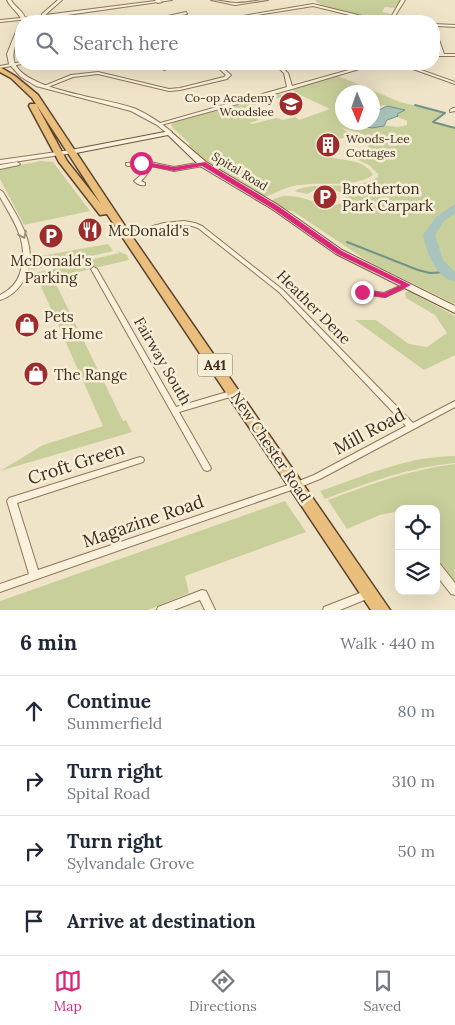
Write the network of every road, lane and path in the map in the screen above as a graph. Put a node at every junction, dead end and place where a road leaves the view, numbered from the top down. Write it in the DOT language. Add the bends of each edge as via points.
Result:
graph roads {
  1 [pos="9,0"];
  2 [pos="60,0"];
  3 [pos="170,0"];
  4 [pos="213,0"];
  5 [pos="266,0"];
  6 [pos="313,0"];
  7 [pos="403,0"];
  8 [pos="158,1"];
  9 [pos="313,6"];
  10 [pos="179,12"];
  11 [pos="20,15"];
  12 [pos="45,15"];
  13 [pos="57,15"];
  14 [pos="176,15"];
  15 [pos="265,15"];
  16 [pos="353,15"];
  17 [pos="394,15"];
  18 [pos="15,19"];
  19 [pos="0,21"];
  20 [pos="440,25"];
  21 [pos="455,26"];
  22 [pos="15,39"];
  23 [pos="440,49"];
  24 [pos="442,55"];
  25 [pos="455,55"];
  26 [pos="12,62"];
  27 [pos="15,62"];
  28 [pos="0,66"];
  29 [pos="15,66"];
  30 [pos="18,70"];
  31 [pos="224,70"];
  32 [pos="283,70"];
  33 [pos="353,70"];
  34 [pos="418,70"];
  35 [pos="0,73"];
  36 [pos="455,83"];
  37 [pos="46,86"];
  38 [pos="290,88"];
  39 [pos="49,118"];
  40 [pos="159,124"];
  41 [pos="170,133"];
  42 [pos="71,152"];
  43 [pos="58,154"];
  44 [pos="0,162"];
  45 [pos="128,164"];
  46 [pos="150,164"];
  47 [pos="203,164"];
  48 [pos="0,167"];
  49 [pos="143,184"];
  50 [pos="83,187"];
  51 [pos="0,192"];
  52 [pos="126,235"];
  53 [pos="94,269"];
  54 [pos="407,285"];
  55 [pos="362,288"];
  56 [pos="0,298"];
  57 [pos="455,310"];
  58 [pos="234,393"];
  59 [pos="455,404"];
  60 [pos="175,410"];
  61 [pos="412,427"];
  62 [pos="140,460"];
  63 [pos="207,468"];
  64 [pos="300,491"];
  65 [pos="440,572"];
  66 [pos="35,576"];
  67 [pos="0,588"];
  68 [pos="455,591"];
  69 [pos="370,593"];
  70 [pos="209,608"];
  71 [pos="162,610"];
  72 [pos="328,610"];
  73 [pos="381,610"];
  1 -- 11 [label="street"];
  2 -- 12 [label="street"];
  3 -- 8 [label="street"];
  4 -- 5 [label="street" via="228,5"];
  6 -- 9 [label="street"];
  7 -- 17 [label="street"];
  8 -- 13 [label="street"];
  9 -- 15 [label="street"];
  9 -- 16 [label="street"];
  10 -- 14 [label="street" via="185,13"];
  18 -- 19 [label="street"];
  20 -- 21 [label="street"];
  22 -- 26 [label="street"];
  23 -- 24 [label="street"];
  24 -- 25 [label="street"];
  26 -- 27 [label="street"];
  26 -- 28 [label="street"];
  26 -- 29 [label="street, Spital Road"];
  28 -- 39 [label="highway, New Chester Road / A41" via="35,98"];
  30 -- 37 [label="street, Spital Road" via="32,82"];
  31 -- 37 [label="street" via="228,75 225,78 180,90 98,73 72,76"];
  32 -- 38 [label="street"];
  33 -- 38 [label="street"];
  34 -- 36 [label="street"];
  35 -- 43 [label="highway, New Chester Road / A41" via="29,98"];
  37 -- 40 [label="street, Spital Road" via="133,110"];
  38 -- 40 [label="street"];
  39 -- 42 [label="highway, New Chester Road / A41"];
  39 -- 43 [label="highway" via="50,129 62,149"];
  40 -- 41 [label="street, Spital Road"];
  41 -- 42 [label="main road"];
  41 -- 47 [label="main road, Spital Road"];
  42 -- 43 [label="street"];
  42 -- 50 [label="highway" via="68,157 80,175"];
  42 -- 52 [label="highway, New Chester Road / A41"];
  43 -- 44 [label="street"];
  43 -- 48 [label="street"];
  43 -- 50 [label="highway, New Chester Road / A41"];
  45 -- 46 [label="street"];
  46 -- 47 [label="street" via="174,169"];
  46 -- 49 [label="street" via="144,176 137,181"];
  47 -- 54 [label="main road, Spital Road" via="275,207 339,252"];
  50 -- 52 [label="highway, New Chester Road / A41"];
  51 -- 56 [label="street, one-way" via="24,236 28,254 21,280"];
  52 -- 58 [label="highway, New Chester Road / A41"];
  52 -- 61 [label="street, Heather Dene" via="182,222 200,227 281,291"];
  53 -- 60 [label="street, Fairway South"];
  54 -- 55 [label="street" via="385,295 362,292"];
  54 -- 57 [label="main road, Spital Road"];
  58 -- 60 [label="street"];
  58 -- 64 [label="highway, New Chester Road / A41"];
  59 -- 61 [label="street, Mill Road"];
  60 -- 63 [label="street, Fairway South"];
  61 -- 64 [label="street, Mill Road" via="317,477"];
  62 -- 66 [label="street, Croft Green" via="12,501"];
  64 -- 66 [label="street, Magazine Road"];
  64 -- 69 [label="highway, New Chester Road / A41"];
  65 -- 68 [label="street"];
  66 -- 67 [label="street, Magazine Road"];
  69 -- 72 [label="street"];
  69 -- 73 [label="highway, New Chester Road / A41"];
  70 -- 71 [label="street" via="202,594"];
}
